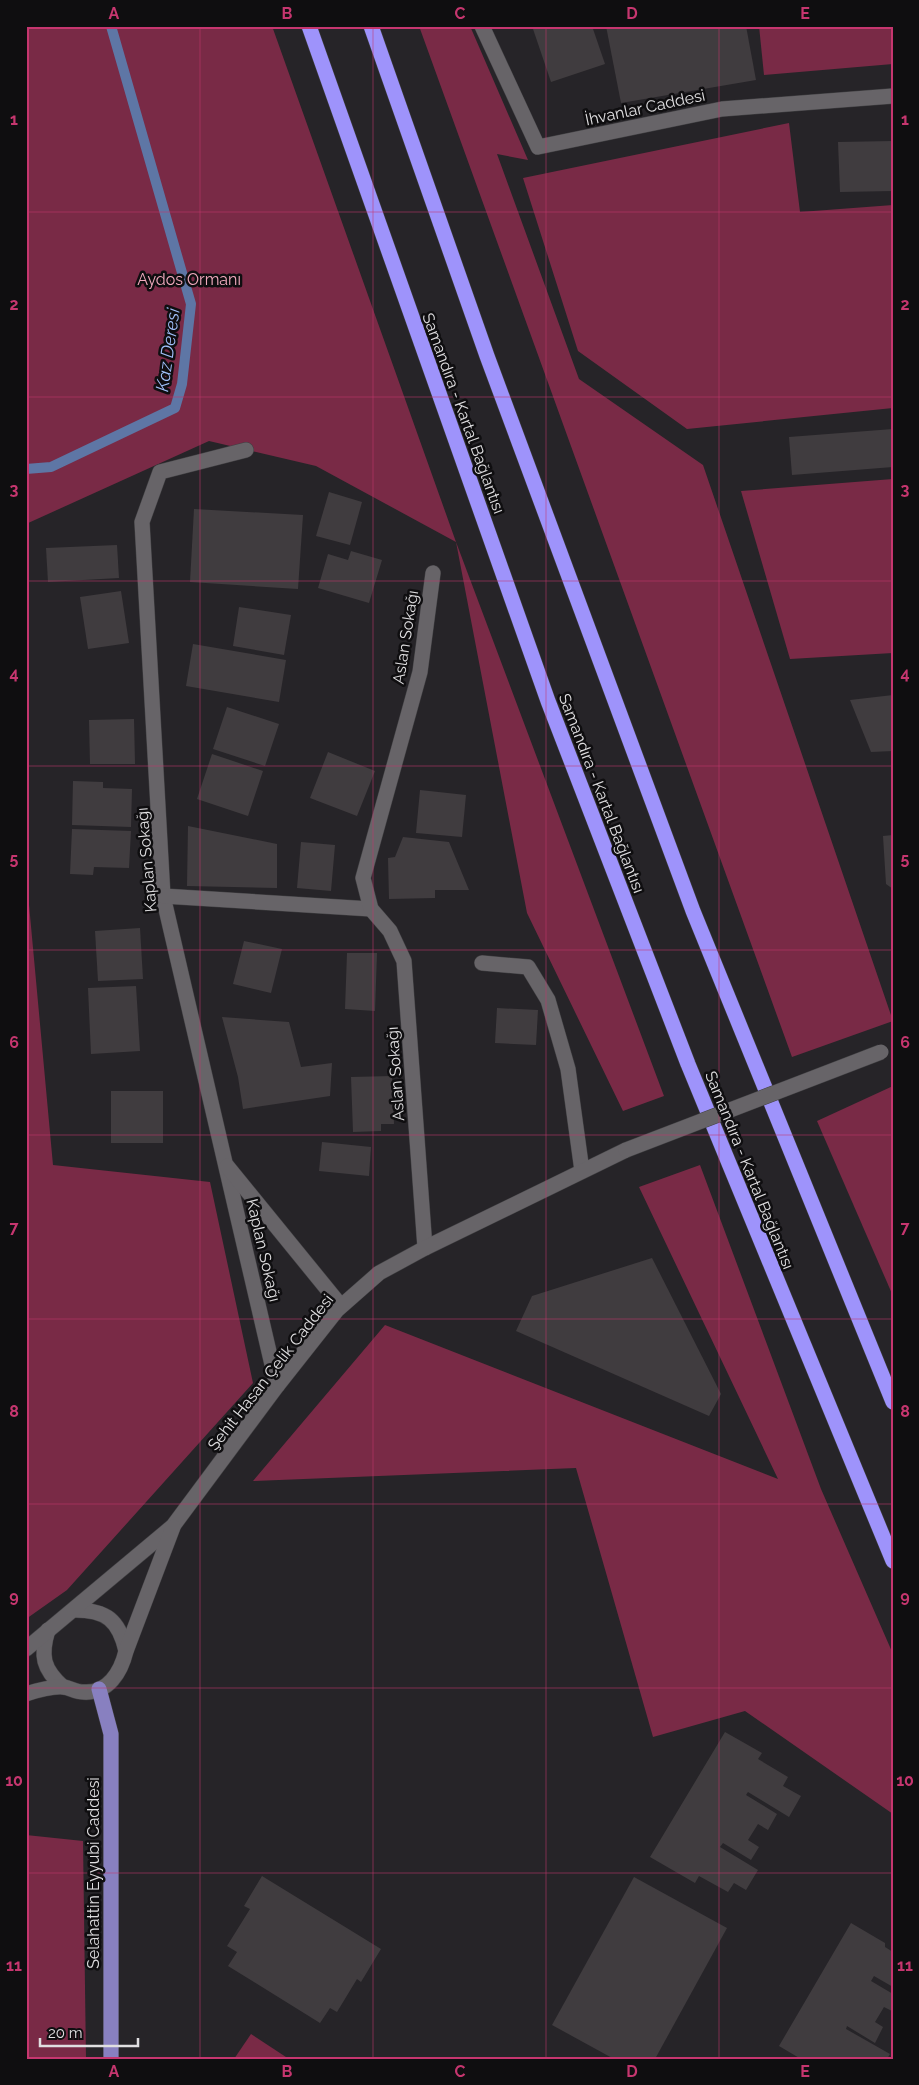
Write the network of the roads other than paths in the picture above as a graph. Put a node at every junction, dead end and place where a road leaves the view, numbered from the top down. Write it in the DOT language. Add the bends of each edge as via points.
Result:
graph roads {
  1 [pos="309,26"];
  2 [pos="371,26"];
  3 [pos="482,26"];
  4 [pos="893,96"];
  5 [pos="246,450"];
  6 [pos="433,573"];
  7 [pos="164,896"];
  8 [pos="370,909"];
  9 [pos="482,963"];
  10 [pos="887,1050"];
  11 [pos="224,1162"];
  12 [pos="582,1171"];
  13 [pos="425,1248"];
  14 [pos="341,1306"];
  15 [pos="278,1386"];
  16 [pos="893,1402"];
  17 [pos="173,1526"];
  18 [pos="893,1561"];
  19 [pos="74,1610"];
  20 [pos="48,1630"];
  21 [pos="26,1649"];
  22 [pos="126,1651"];
  23 [pos="63,1687"];
  24 [pos="100,1689"];
  25 [pos="26,1694"];
  26 [pos="111,2059"];
  1 -- 18 [label="highway, Samandıra - Kartal Bağlantısı" via="548,701 688,1064"];
  2 -- 16 [label="highway" via="487,356 693,911"];
  3 -- 4 [label="street, İhvanlar Caddesi" via="538,147 722,109"];
  5 -- 7 [label="street, Kaplan Sokağı" via="160,472 142,522"];
  6 -- 8 [label="street, Aslan Sokağı" via="420,672 363,878"];
  7 -- 8 [label="street"];
  7 -- 11 [label="street, Kaplan Sokağı"];
  8 -- 13 [label="street, Aslan Sokağı" via="390,931 404,961"];
  9 -- 12 [label="street" via="528,966 548,1000 568,1069"];
  10 -- 12 [label="street, Şehit Hasan Çelik Caddesi, bridge" via="626,1150"];
  11 -- 14 [label="street"];
  11 -- 15 [label="street, Kaplan Sokağı"];
  12 -- 13 [label="street, Şehit Hasan Çelik Caddesi"];
  13 -- 14 [label="street, Şehit Hasan Çelik Caddesi" via="379,1273"];
  14 -- 15 [label="street, Şehit Hasan Çelik Caddesi"];
  15 -- 17 [label="street, Şehit Hasan Çelik Caddesi"];
  17 -- 19 [label="street, Şehit Hasan Çelik Caddesi"];
  17 -- 22 [label="street, Şehit Hasan Çelik Caddesi"];
  19 -- 20 [label="street, Şehit Hasan Çelik Caddesi"];
  19 -- 22 [label="street" via="94,1610 110,1618 122,1633"];
  20 -- 21 [label="street, Şehit Hasan Çelik Caddesi"];
  20 -- 23 [label="street" via="43,1646 44,1662 51,1676"];
  22 -- 24 [label="street, Şehit Hasan Çelik Caddesi" via="114,1680"];
  23 -- 24 [label="street" via="83,1692"];
  23 -- 25 [label="street"];
  24 -- 26 [label="main road, Selahattin Eyyubi Caddesi" via="111,1734"];
}
